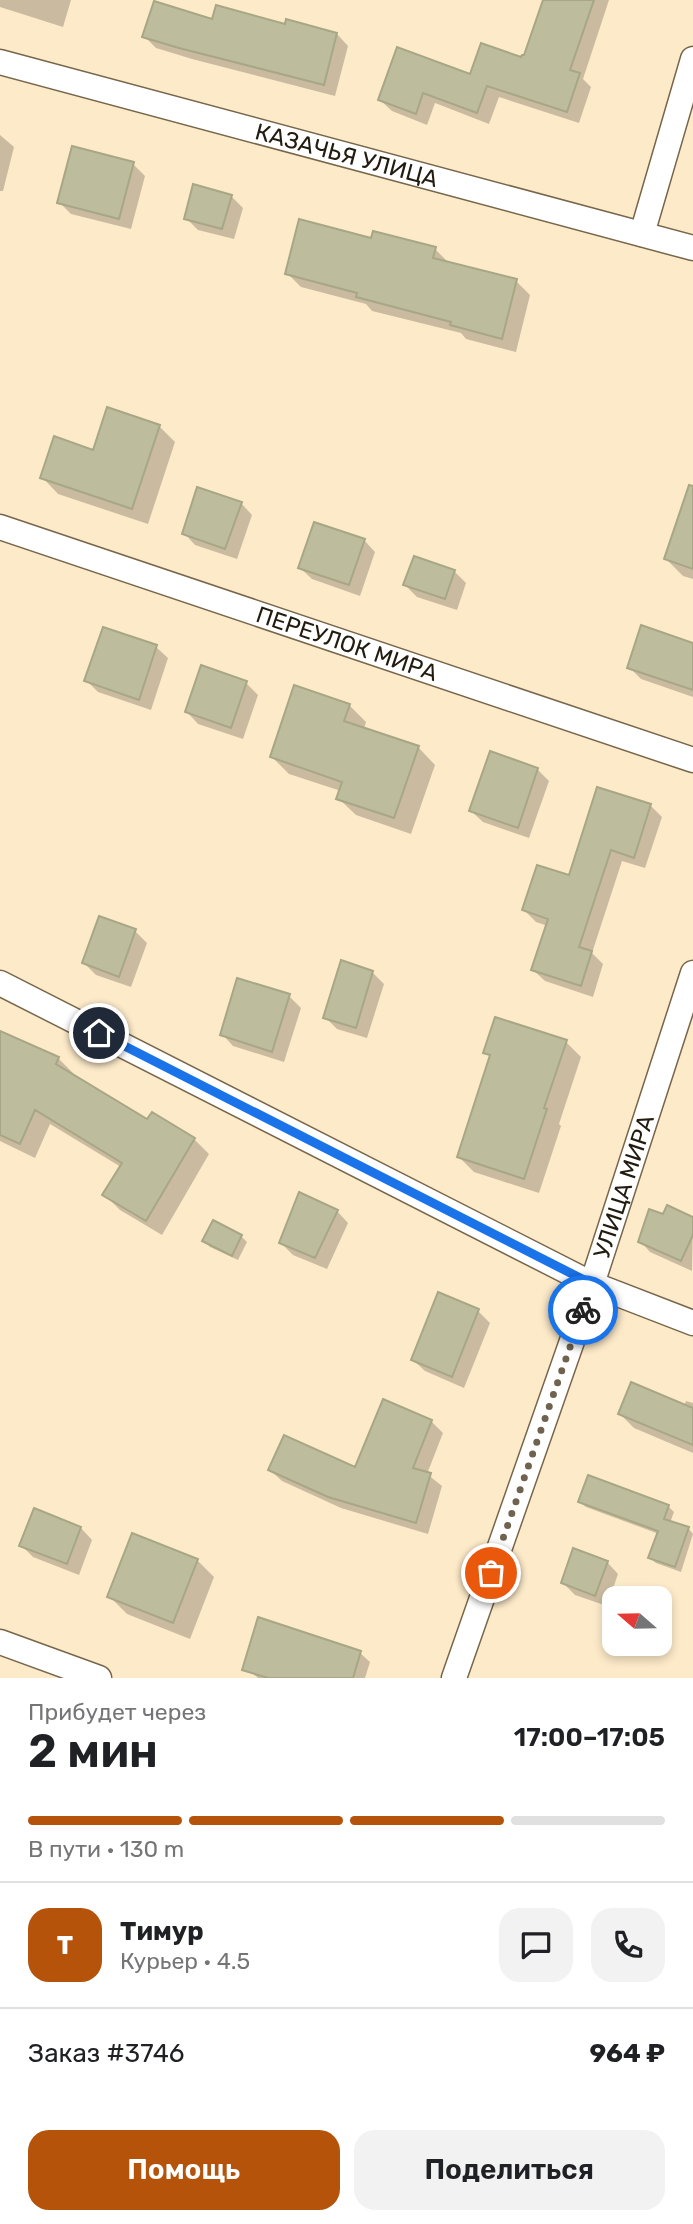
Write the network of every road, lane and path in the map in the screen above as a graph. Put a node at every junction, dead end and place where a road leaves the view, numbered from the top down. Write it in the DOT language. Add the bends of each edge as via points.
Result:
graph roads {
  1 [pos="693,59"];
  2 [pos="0,62"];
  3 [pos="642,234"];
  4 [pos="693,247"];
  5 [pos="0,527"];
  6 [pos="693,760"];
  7 [pos="693,973"];
  8 [pos="0,982"];
  9 [pos="592,1284"];
  10 [pos="693,1324"];
  11 [pos="0,1642"];
  12 [pos="99,1678"];
  13 [pos="454,1678"];
  1 -- 3 [label="street"];
  2 -- 3 [label="street, КАЗАЧЬЯ УЛИЦА"];
  3 -- 4 [label="street, КАЗАЧЬЯ УЛИЦА"];
  5 -- 6 [label="street, ПЕРЕУЛОК МИРА"];
  7 -- 9 [label="street, УЛИЦА МИРА"];
  8 -- 9 [label="street"];
  9 -- 10 [label="street"];
  9 -- 13 [label="street, УЛИЦА МИРА"];
  11 -- 12 [label="street"];
}
